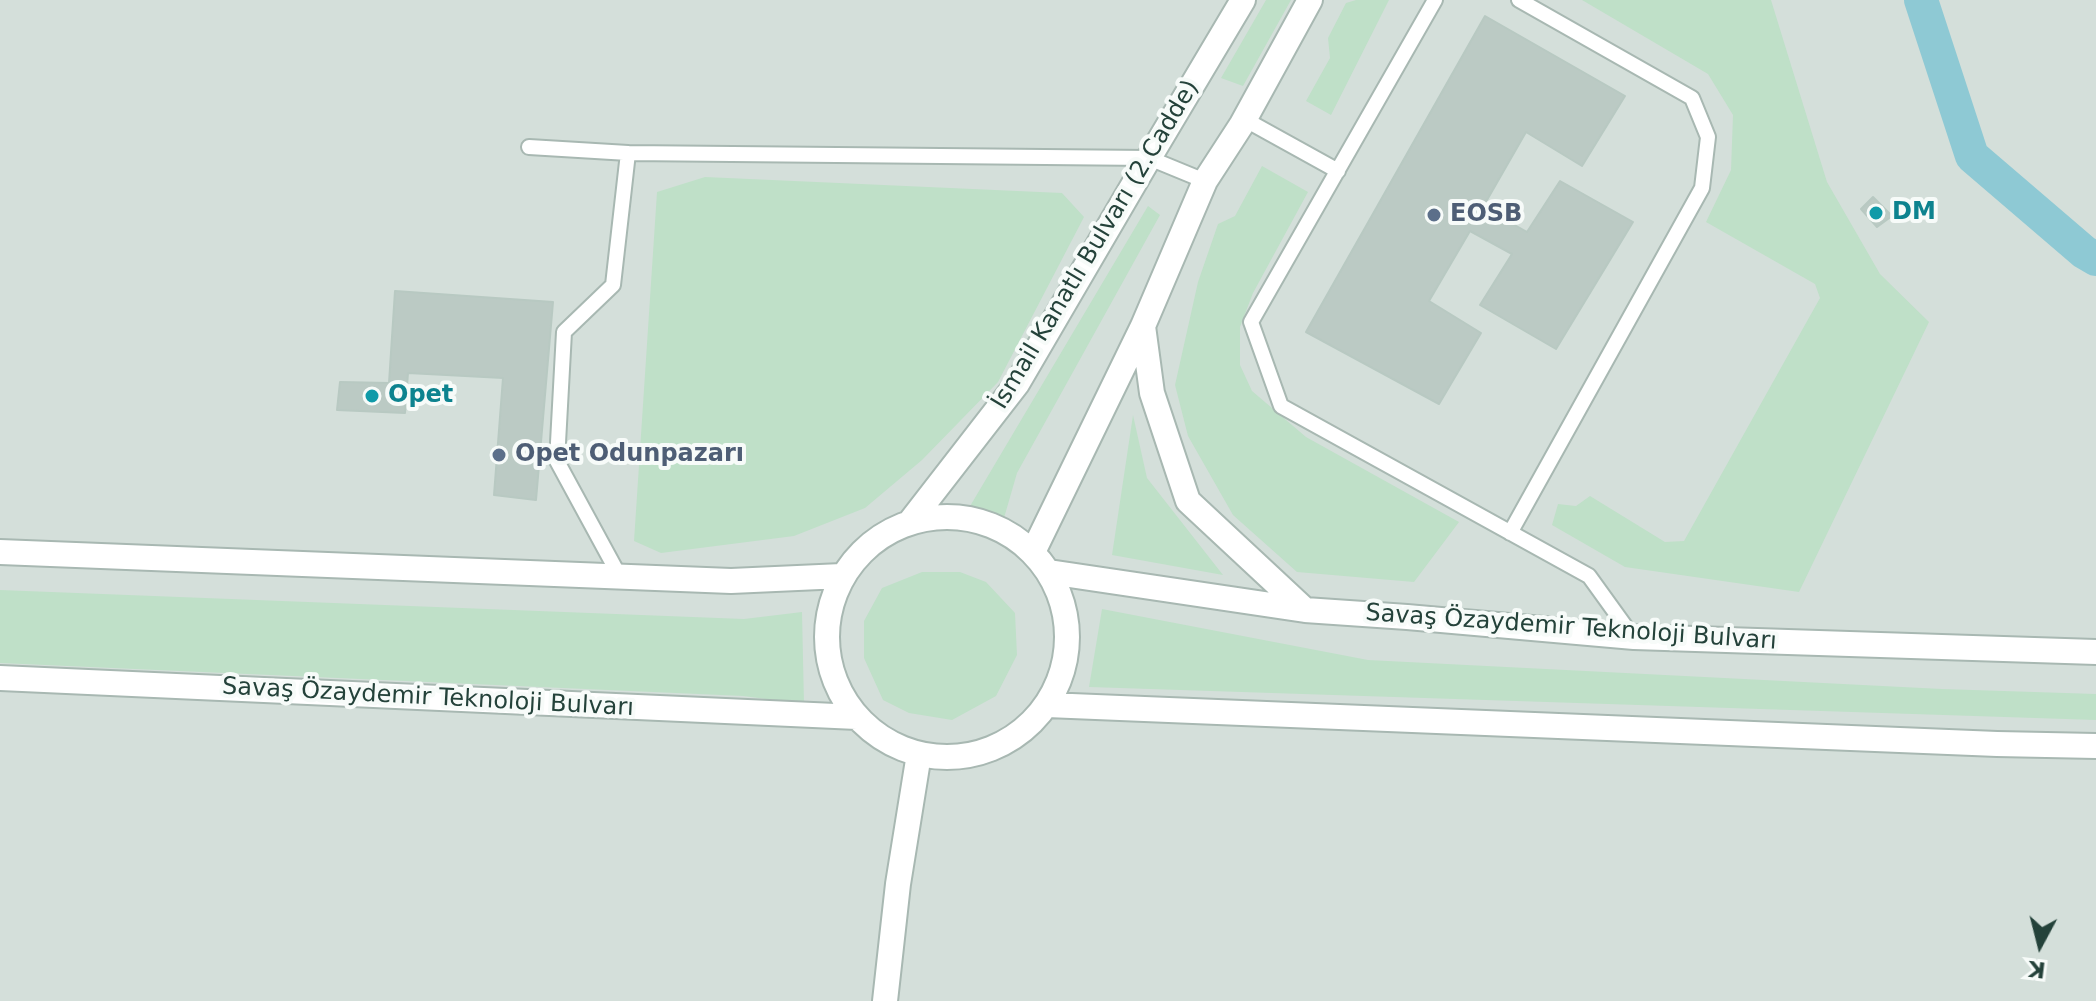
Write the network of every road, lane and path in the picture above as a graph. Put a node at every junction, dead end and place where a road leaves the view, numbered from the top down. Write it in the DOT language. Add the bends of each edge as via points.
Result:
graph roads {
  1 [pos="1243,0"];
  2 [pos="1310,0"];
  3 [pos="1435,0"];
  4 [pos="1519,0"];
  5 [pos="1244,119"];
  6 [pos="529,147"];
  7 [pos="628,153"];
  8 [pos="1149,158"];
  9 [pos="1338,171"];
  10 [pos="1205,181"];
  11 [pos="1143,326"];
  12 [pos="910,522"];
  13 [pos="1510,533"];
  14 [pos="0,552"];
  15 [pos="1033,552"];
  16 [pos="1049,572"];
  17 [pos="842,576"];
  18 [pos="620,577"];
  19 [pos="1305,610"];
  20 [pos="1634,637"];
  21 [pos="2096,652"];
  22 [pos="0,678"];
  23 [pos="1047,705"];
  24 [pos="857,717"];
  25 [pos="2096,746"];
  26 [pos="919,754"];
  27 [pos="885,1001"];
  1 -- 8 [label="street, İsmail Kanatlı Bulvarı (2.Cadde)"];
  2 -- 5 [label="street"];
  3 -- 9 [label="lane"];
  4 -- 13 [label="lane" via="1692,98 1708,137 1702,188"];
  5 -- 9 [label="lane"];
  5 -- 10 [label="street"];
  6 -- 7 [label="lane"];
  7 -- 8 [label="lane"];
  7 -- 18 [label="lane" via="613,285 564,332 557,461"];
  8 -- 10 [label="lane"];
  8 -- 12 [label="street, İsmail Kanatlı Bulvarı (2.Cadde)" via="1017,384"];
  9 -- 13 [label="lane" via="1251,322 1281,406"];
  10 -- 11 [label="street"];
  11 -- 15 [label="street"];
  11 -- 19 [label="street" via="1152,393 1188,501"];
  12 -- 15 [label="street" via="943,516 976,520 1007,532"];
  12 -- 17 [label="street" via="871,543"];
  13 -- 20 [label="lane" via="1589,576"];
  14 -- 18 [label="street"];
  15 -- 16 [label="street"];
  16 -- 19 [label="street, Savaş Özaydemir Teknoloji Bulvarı"];
  16 -- 23 [label="street" via="1063,604 1068,639 1062,674"];
  17 -- 18 [label="street" via="731,581"];
  17 -- 24 [label="street" via="828,612 827,649 836,686"];
  19 -- 20 [label="street, Savaş Özaydemir Teknoloji Bulvarı"];
  20 -- 21 [label="street, Savaş Özaydemir Teknoloji Bulvarı"];
  22 -- 24 [label="street, Savaş Özaydemir Teknoloji Bulvarı"];
  23 -- 25 [label="street"];
  23 -- 26 [label="street" via="1022,732 991,749 955,757"];
  24 -- 26 [label="street" via="885,741"];
  26 -- 27 [label="street"];
}
